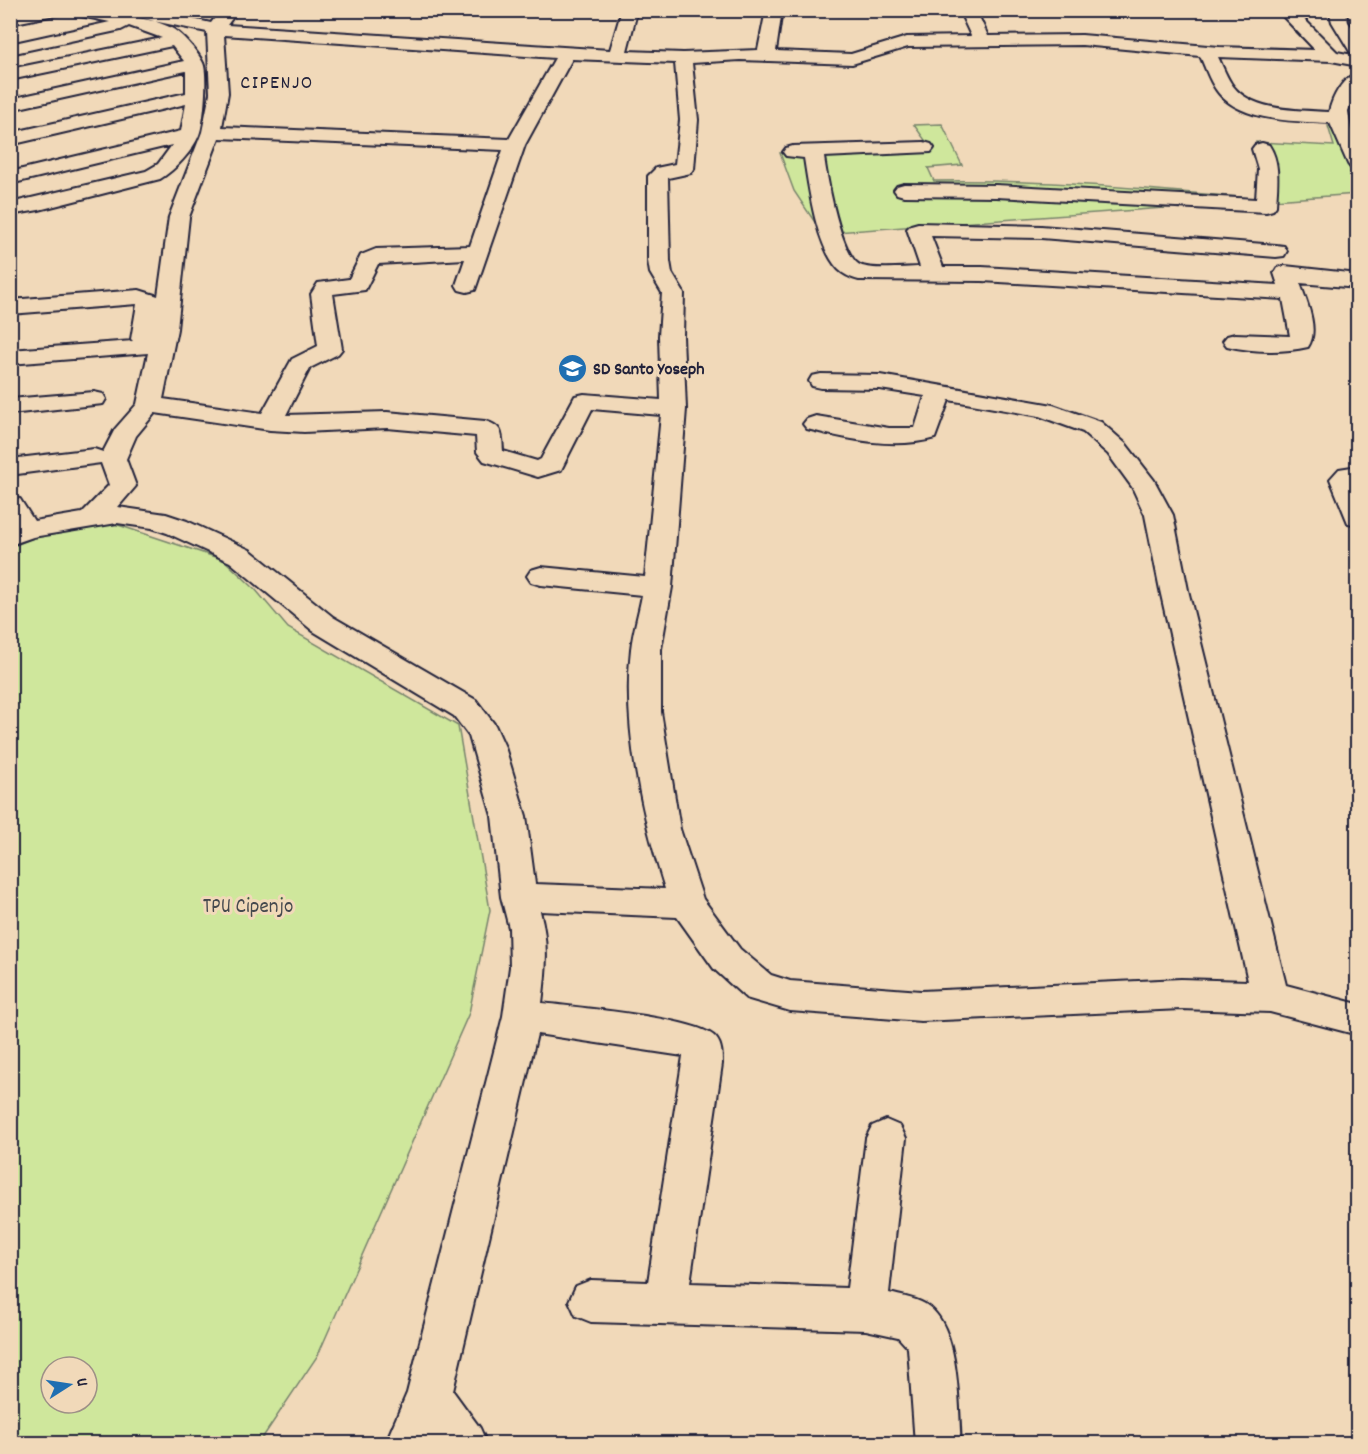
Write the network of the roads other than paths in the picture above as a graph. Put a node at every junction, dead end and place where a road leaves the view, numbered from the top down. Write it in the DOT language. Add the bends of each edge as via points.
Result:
graph roads {
  1 [pos="54,10"];
  2 [pos="77,10"];
  3 [pos="231,10"];
  4 [pos="774,10"];
  5 [pos="967,10"];
  6 [pos="1285,10"];
  7 [pos="1336,10"];
  8 [pos="129,16"];
  9 [pos="628,16"];
  10 [pos="10,20"];
  11 [pos="215,29"];
  12 [pos="176,40"];
  13 [pos="981,40"];
  14 [pos="10,49"];
  15 [pos="1358,50"];
  16 [pos="1206,51"];
  17 [pos="566,54"];
  18 [pos="616,56"];
  19 [pos="766,56"];
  20 [pos="1330,56"];
  21 [pos="683,58"];
  22 [pos="1358,61"];
  23 [pos="195,64"];
  24 [pos="10,75"];
  25 [pos="1358,78"];
  26 [pos="196,96"];
  27 [pos="10,105"];
  28 [pos="1337,118"];
  29 [pos="212,132"];
  30 [pos="190,135"];
  31 [pos="10,139"];
  32 [pos="515,145"];
  33 [pos="924,148"];
  34 [pos="888,149"];
  35 [pos="1262,149"];
  36 [pos="791,152"];
  37 [pos="813,153"];
  38 [pos="1358,164"];
  39 [pos="10,178"];
  40 [pos="904,190"];
  41 [pos="1266,206"];
  42 [pos="10,208"];
  43 [pos="918,229"];
  44 [pos="1276,251"];
  45 [pos="478,252"];
  46 [pos="934,274"];
  47 [pos="1358,281"];
  48 [pos="1289,284"];
  49 [pos="467,285"];
  50 [pos="10,307"];
  51 [pos="1235,341"];
  52 [pos="141,348"];
  53 [pos="10,357"];
  54 [pos="820,381"];
  55 [pos="939,391"];
  56 [pos="94,399"];
  57 [pos="140,404"];
  58 [pos="10,407"];
  59 [pos="674,409"];
  60 [pos="270,422"];
  61 [pos="816,424"];
  62 [pos="94,457"];
  63 [pos="10,467"];
  64 [pos="1358,474"];
  65 [pos="1358,518"];
  66 [pos="90,520"];
  67 [pos="16,524"];
  68 [pos="542,576"];
  69 [pos="658,587"];
  70 [pos="519,897"];
  71 [pos="687,904"];
  72 [pos="1270,997"];
  73 [pos="522,1016"];
  74 [pos="1358,1020"];
  75 [pos="886,1138"];
  76 [pos="591,1301"];
  77 [pos="666,1302"];
  78 [pos="867,1309"];
  79 [pos="429,1396"];
  80 [pos="408,1443"];
  81 [pos="464,1443"];
  82 [pos="938,1443"];
  1 -- 10 [label="street"];
  2 -- 8 [label="street"];
  3 -- 11 [label="street"];
  4 -- 19 [label="street"];
  5 -- 13 [label="street"];
  6 -- 20 [label="street"];
  7 -- 15 [label="street"];
  8 -- 11 [label="street"];
  8 -- 12 [label="street"];
  8 -- 14 [label="street"];
  9 -- 18 [label="street"];
  11 -- 17 [label="street"];
  11 -- 29 [label="street" via="219,93"];
  12 -- 23 [label="street"];
  12 -- 24 [label="street"];
  13 -- 16 [label="street" via="1082,40"];
  13 -- 19 [label="street" via="907,42 852,59"];
  16 -- 20 [label="street"];
  16 -- 28 [label="street" via="1229,93 1249,106"];
  17 -- 18 [label="street"];
  17 -- 32 [label="street"];
  18 -- 21 [label="street"];
  19 -- 21 [label="street"];
  20 -- 22 [label="street"];
  21 -- 59 [label="street" via="689,120 684,169 658,176 658,261 673,294"];
  23 -- 26 [label="street"];
  23 -- 27 [label="street"];
  25 -- 28 [label="street" via="1341,99"];
  26 -- 30 [label="street"];
  26 -- 31 [label="street"];
  28 -- 38 [label="street"];
  29 -- 32 [label="street"];
  29 -- 57 [label="street" via="179,217 165,329"];
  30 -- 39 [label="street"];
  30 -- 42 [label="street" via="160,172"];
  32 -- 45 [label="street"];
  33 -- 34 [label="street"];
  34 -- 37 [label="street"];
  34 -- 40 [label="street"];
  35 -- 41 [label="street" via="1268,169"];
  36 -- 37 [label="street"];
  37 -- 46 [label="street" via="820,193 844,263 859,273"];
  40 -- 41 [label="street" via="996,190"];
  40 -- 43 [label="street"];
  41 -- 44 [label="street"];
  43 -- 44 [label="street" via="1041,232"];
  43 -- 46 [label="street"];
  44 -- 48 [label="street"];
  45 -- 49 [label="street"];
  45 -- 60 [label="street" via="376,256 369,260 357,285 326,288 322,294 330,349 300,364"];
  46 -- 48 [label="street"];
  47 -- 48 [label="street"];
  48 -- 51 [label="street" via="1303,338 1300,342"];
  50 -- 52 [label="street" via="146,298 149,300"];
  52 -- 53 [label="street"];
  52 -- 57 [label="street"];
  54 -- 55 [label="street" via="880,382"];
  55 -- 61 [label="street" via="926,433 921,435 903,437"];
  55 -- 72 [label="street" via="1044,410 1092,427 1112,444 1145,486 1159,515"];
  56 -- 58 [label="street"];
  57 -- 60 [label="street"];
  57 -- 66 [label="street" via="113,459 123,486"];
  59 -- 60 [label="street" via="584,402 552,464 538,469 493,456 489,431 485,429 387,420"];
  59 -- 69 [label="street"];
  62 -- 63 [label="street"];
  64 -- 65 [label="street" via="1343,479"];
  66 -- 67 [label="street"];
  66 -- 70 [label="street" via="117,515 139,517 211,541 258,569 271,584 323,624 465,708 484,733 506,804"];
  68 -- 69 [label="street"];
  69 -- 71 [label="street" via="646,649 645,712 663,829"];
  70 -- 71 [label="street"];
  70 -- 73 [label="street" via="528,967"];
  71 -- 72 [label="street" via="727,959 759,987 790,996 921,1006 1181,994"];
  72 -- 74 [label="street"];
  73 -- 77 [label="street" via="687,1039 702,1047 703,1064"];
  73 -- 79 [label="street"];
  75 -- 78 [label="street"];
  76 -- 77 [label="street"];
  77 -- 78 [label="street"];
  78 -- 82 [label="street" via="910,1319 924,1332 930,1348"];
  79 -- 80 [label="street"];
  79 -- 81 [label="street"];
}
